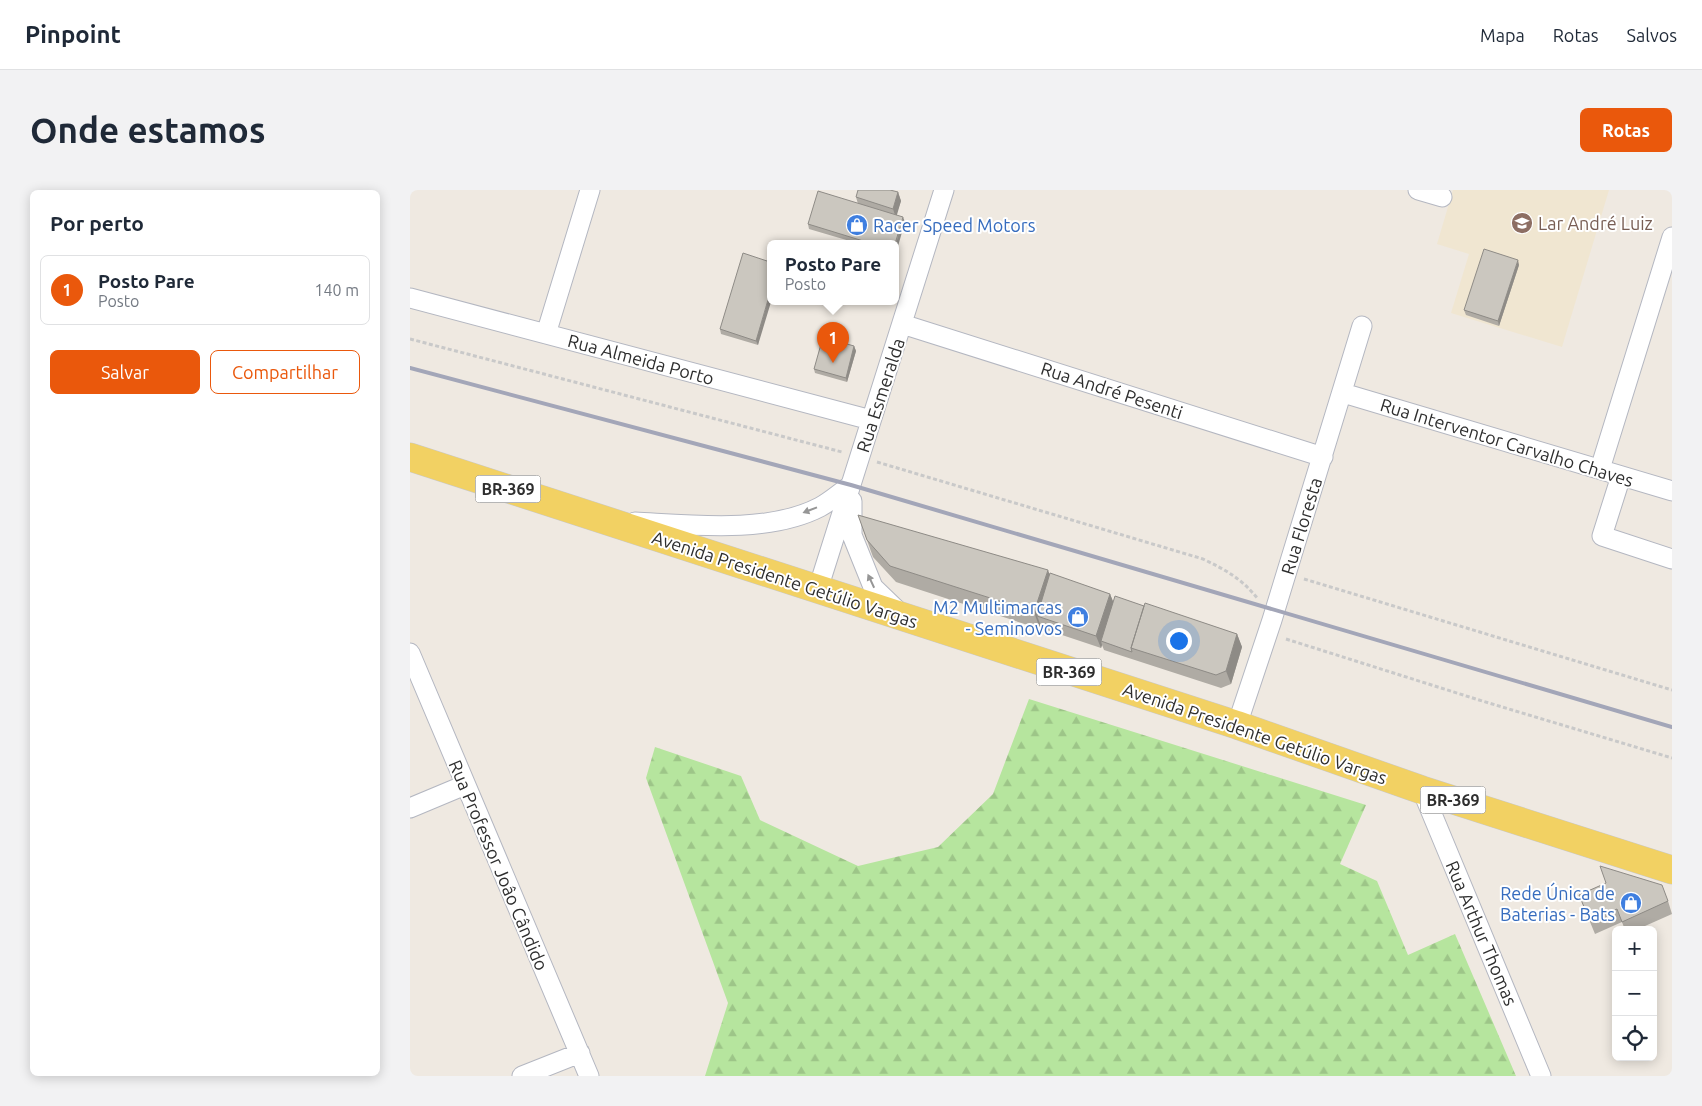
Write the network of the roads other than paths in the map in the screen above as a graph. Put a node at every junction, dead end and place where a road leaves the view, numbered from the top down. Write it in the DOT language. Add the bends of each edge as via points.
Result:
graph roads {
  1 [pos="590,190"];
  2 [pos="944,190"];
  3 [pos="1418,190"];
  4 [pos="1442,197"];
  5 [pos="1672,237"];
  6 [pos="410,298"];
  7 [pos="902,324"];
  8 [pos="1362,326"];
  9 [pos="546,334"];
  10 [pos="1343,393"];
  11 [pos="871,420"];
  12 [pos="410,457"];
  13 [pos="1323,457"];
  14 [pos="1600,469"];
  15 [pos="1621,476"];
  16 [pos="852,485"];
  17 [pos="1672,491"];
  18 [pos="605,521"];
  19 [pos="1672,559"];
  20 [pos="818,589"];
  21 [pos="903,616"];
  22 [pos="410,653"];
  23 [pos="1236,725"];
  24 [pos="465,785"];
  25 [pos="1422,790"];
  26 [pos="410,808"];
  27 [pos="1672,870"];
  28 [pos="580,1053"];
  29 [pos="522,1076"];
  30 [pos="589,1076"];
  31 [pos="1541,1076"];
  1 -- 9 [label="street"];
  2 -- 7 [label="street, Rua Esmeralda"];
  3 -- 4 [label="street"];
  5 -- 14 [label="street"];
  6 -- 9 [label="street, Rua Almeida Porto"];
  7 -- 11 [label="street, Rua Esmeralda"];
  7 -- 13 [label="street, Rua André Pesenti"];
  8 -- 10 [label="street, Rua Floresta"];
  9 -- 11 [label="street, Rua Almeida Porto"];
  10 -- 13 [label="street, Rua Floresta"];
  10 -- 14 [label="street, Rua Interventor Carvalho Chaves"];
  11 -- 16 [label="street, Rua Esmeralda"];
  12 -- 18 [label="main road, Avenida Presidente Getúlio Vargas / BR-369"];
  13 -- 23 [label="street, Rua Floresta"];
  14 -- 15 [label="street, Rua Interventor Carvalho Chaves"];
  15 -- 17 [label="street, Rua Interventor Carvalho Chaves"];
  15 -- 19 [label="street" via="1602,536"];
  16 -- 18 [label="street, one-way" via="820,507 793,517 749,525"];
  16 -- 20 [label="street, Rua Esmeralda"];
  21 -- 16 [label="street, Rua Esmeralda, one-way" via="873,587 852,535"];
  18 -- 20 [label="main road, Avenida Presidente Getúlio Vargas / BR-369"];
  20 -- 21 [label="main road, Avenida Presidente Getúlio Vargas / BR-369"];
  21 -- 23 [label="main road, Avenida Presidente Getúlio Vargas / BR-369"];
  22 -- 24 [label="street, Rua Professor Joâo Cândido"];
  23 -- 25 [label="main road, Avenida Presidente Getúlio Vargas / BR-369"];
  24 -- 26 [label="street"];
  24 -- 28 [label="street, Rua Professor Joâo Cândido"];
  25 -- 27 [label="main road, Avenida Presidente Getúlio Vargas / BR-369"];
  25 -- 31 [label="street, Rua Arthur Thomas"];
  28 -- 29 [label="street"];
  28 -- 30 [label="street, Rua Professor Joâo Cândido"];
}
